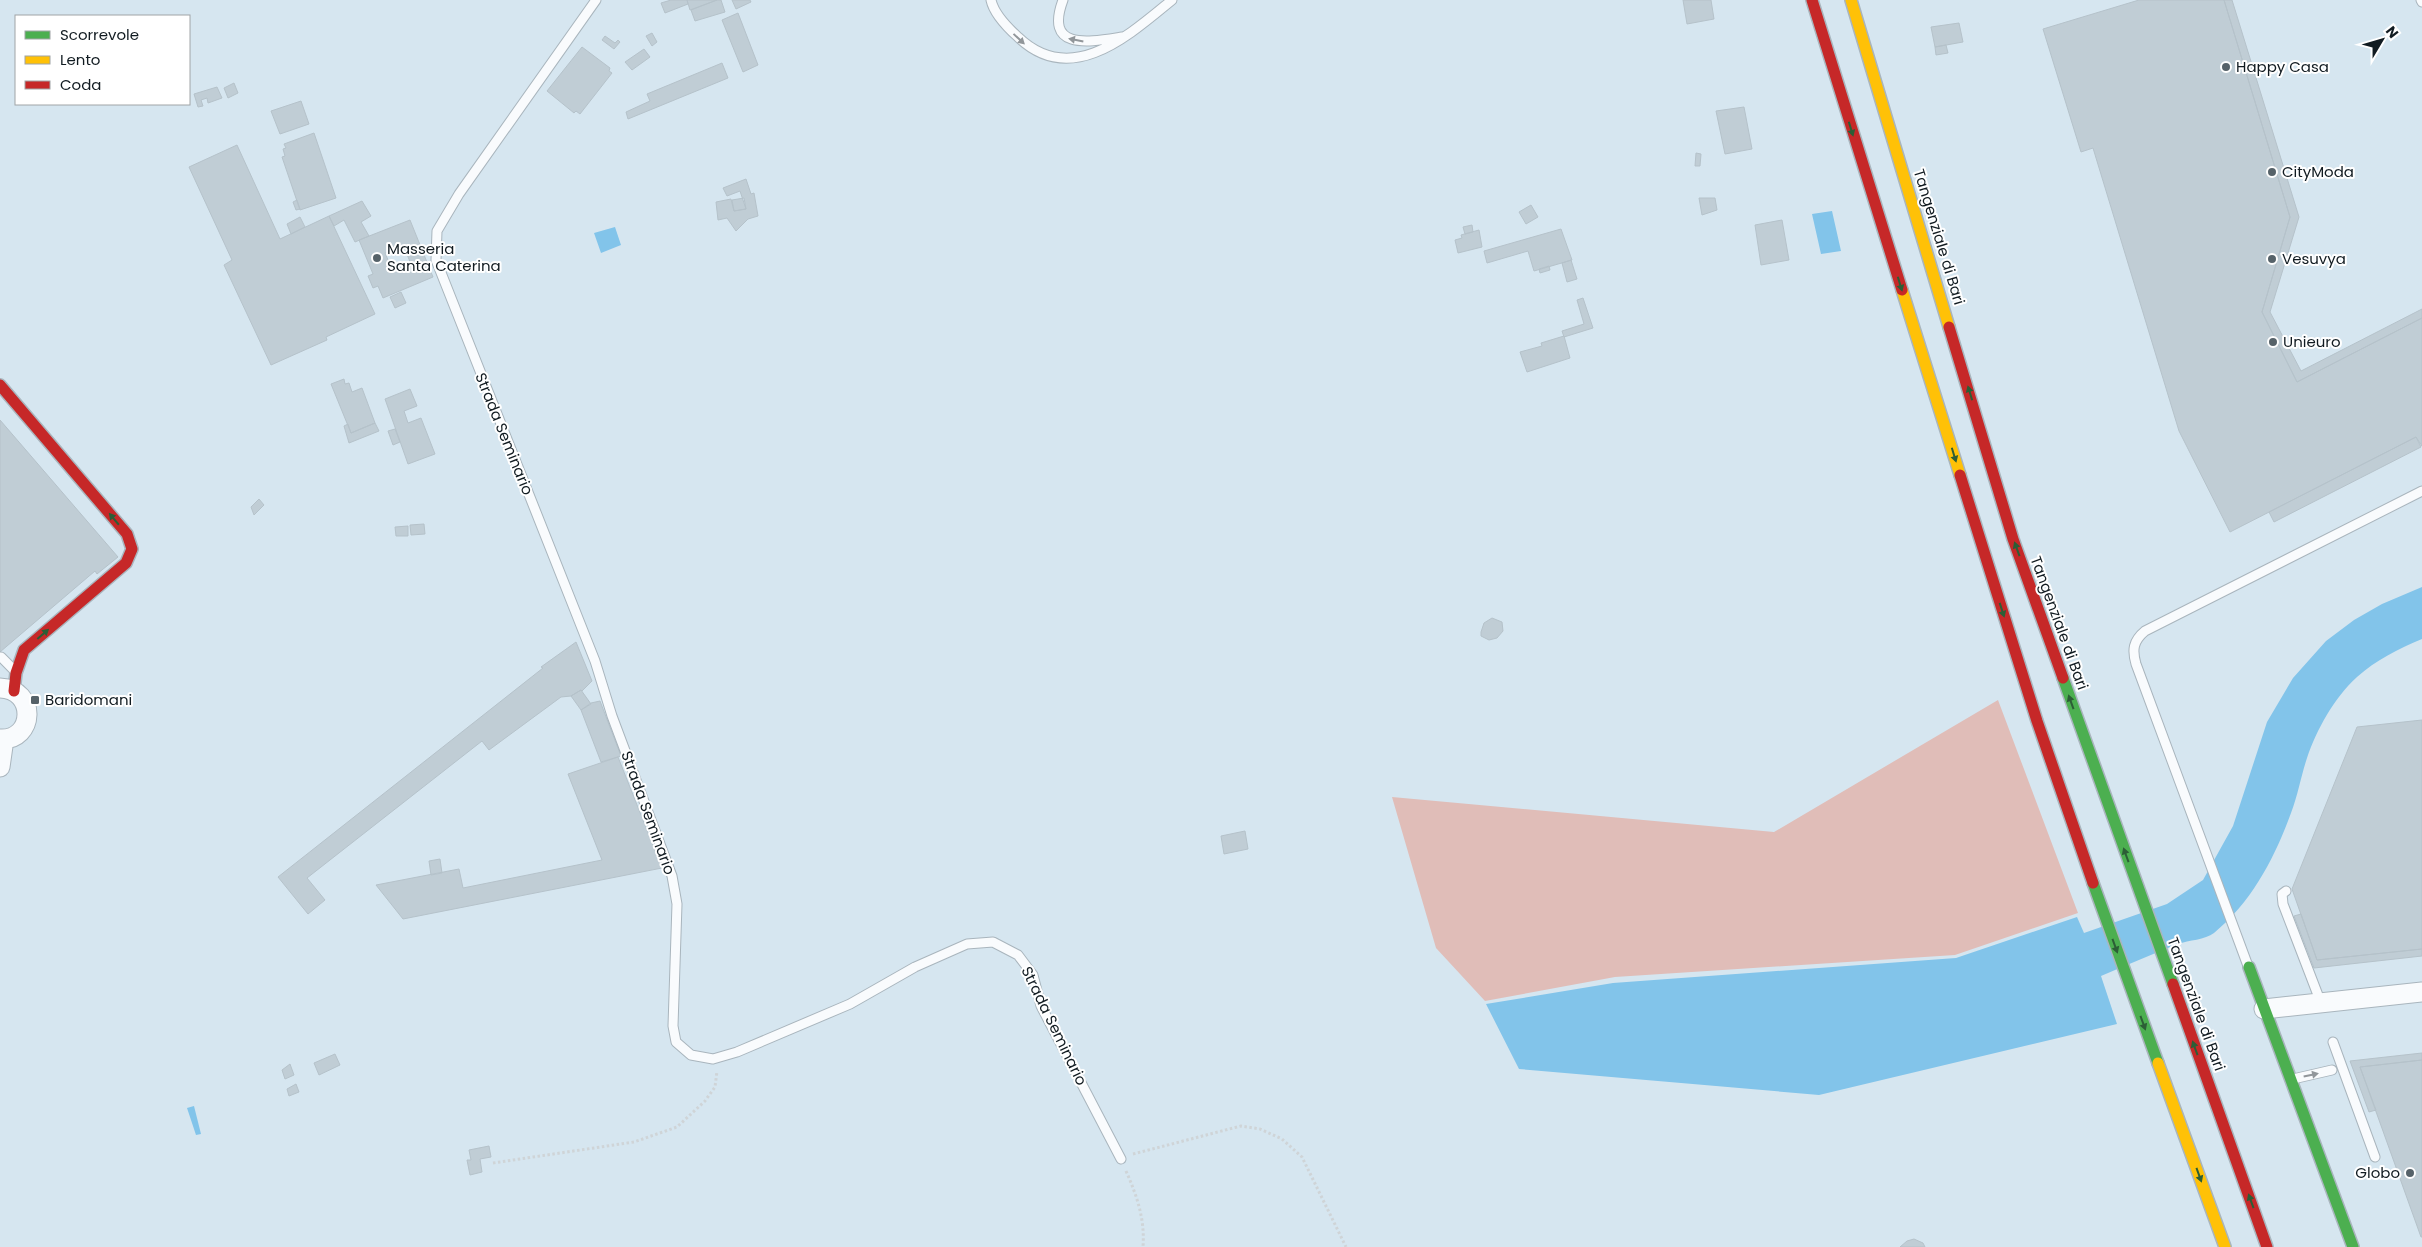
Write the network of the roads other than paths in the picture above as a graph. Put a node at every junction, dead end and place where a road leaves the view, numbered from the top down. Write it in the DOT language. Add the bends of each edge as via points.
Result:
graph roads {
  1 [pos="596,0"];
  2 [pos="991,0"];
  3 [pos="1063,0"];
  4 [pos="1172,0"];
  5 [pos="1812,0"];
  6 [pos="1852,0"];
  7 [pos="1869,18"];
  8 [pos="1810,34"];
  9 [pos="1124,36"];
  10 [pos="1868,55"];
  11 [pos="1836,82"];
  12 [pos="0,385"];
  13 [pos="2422,491"];
  14 [pos="1,656"];
  15 [pos="10,684"];
  16 [pos="2,739"];
  17 [pos="0,767"];
  18 [pos="2286,891"];
  19 [pos="2249,968"];
  20 [pos="2422,992"];
  21 [pos="2321,1003"];
  22 [pos="2264,1009"];
  23 [pos="2333,1042"];
  24 [pos="2332,1070"];
  25 [pos="2290,1080"];
  26 [pos="2375,1157"];
  27 [pos="1121,1159"];
  28 [pos="2225,1247"];
  29 [pos="2267,1247"];
  30 [pos="2353,1247"];
  1 -- 27 [label="lane, Strada Seminario" via="460,194 438,231 436,260 595,661 612,716 672,876 677,904 673,1026 676,1042 691,1055 713,1059 737,1052 850,1004 915,967 967,944 993,942 1018,955 1033,975 1041,1006"];
  2 -- 9 [label="lane, one-way" via="1006,26 1024,44 1054,58 1076,58 1103,50"];
  9 -- 3 [label="lane, one-way" via="1087,42 1070,40 1061,31 1059,23"];
  4 -- 9 [label="lane"];
  5 -- 11 [label="main road"];
  6 -- 10 [label="main road, Tangenziale di Bari"];
  7 -- 10 [label="main road"];
  8 -- 11 [label="main road"];
  29 -- 10 [label="main road, Tangenziale di Bari, one-way" via="2014,539"];
  11 -- 28 [label="main road, one-way" via="2038,721 2126,977"];
  15 -- 12 [label="main road, one-way" via="24,650 126,563 134,544"];
  13 -- 19 [label="lane" via="2145,631 2136,641 2136,664"];
  14 -- 15 [label="lane"];
  15 -- 16 [label="street" via="25,703 27,719 19,733"];
  16 -- 17 [label="street"];
  18 -- 21 [label="lane" via="2282,894 2282,904"];
  19 -- 22 [label="main road"];
  20 -- 21 [label="street"];
  21 -- 22 [label="street"];
  22 -- 25 [label="main road"];
  23 -- 26 [label="lane"];
  25 -- 24 [label="lane, one-way"];
  25 -- 30 [label="main road"];
}
